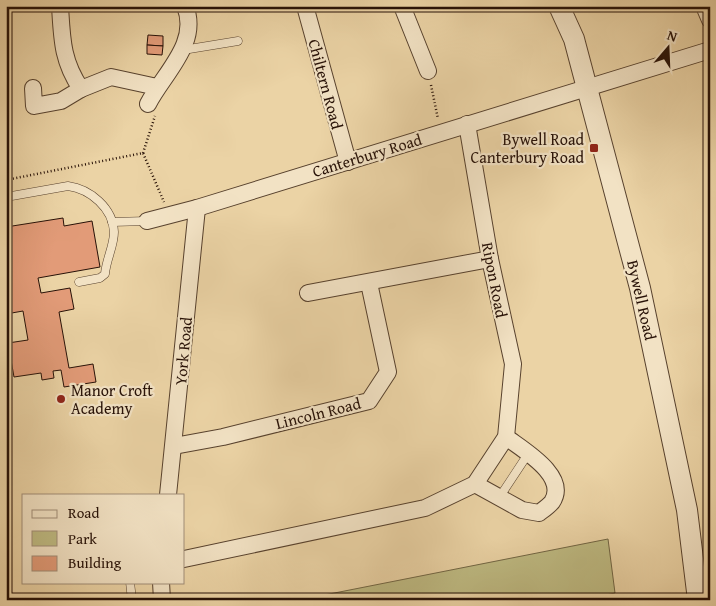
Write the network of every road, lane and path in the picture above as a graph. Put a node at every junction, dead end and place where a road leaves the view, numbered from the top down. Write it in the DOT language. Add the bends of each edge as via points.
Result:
graph roads {
  1 [pos="60,6"];
  2 [pos="185,6"];
  3 [pos="305,6"];
  4 [pos="402,6"];
  5 [pos="559,6"];
  6 [pos="704,6"];
  7 [pos="710,20"];
  8 [pos="238,41"];
  9 [pos="183,50"];
  10 [pos="710,50"];
  11 [pos="428,71"];
  12 [pos="157,87"];
  13 [pos="586,87"];
  14 [pos="33,88"];
  15 [pos="81,89"];
  16 [pos="148,104"];
  17 [pos="467,124"];
  18 [pos="441,132"];
  19 [pos="143,153"];
  20 [pos="348,162"];
  21 [pos="6,180"];
  22 [pos="6,197"];
  23 [pos="197,208"];
  24 [pos="169,215"];
  25 [pos="147,221"];
  26 [pos="112,222"];
  27 [pos="490,259"];
  28 [pos="79,282"];
  29 [pos="369,283"];
  30 [pos="308,293"];
  31 [pos="506,436"];
  32 [pos="174,446"];
  33 [pos="528,454"];
  34 [pos="475,484"];
  35 [pos="168,494"];
  36 [pos="499,498"];
  37 [pos="185,559"];
  38 [pos="130,584"];
  39 [pos="161,584"];
  40 [pos="132,600"];
  41 [pos="162,600"];
  42 [pos="698,600"];
  1 -- 15 [label="street" via="63,52"];
  2 -- 9 [label="street" via="191,20"];
  3 -- 20 [label="street, Chiltern Road"];
  4 -- 11 [label="street"];
  5 -- 13 [label="street, Bywell Road" via="574,39"];
  6 -- 7 [label="street"];
  8 -- 9 [label="lane"];
  9 -- 12 [label="street"];
  10 -- 13 [label="street, Canterbury Road"];
  11 -- 18 [label="path"];
  12 -- 15 [label="street" via="110,77"];
  12 -- 16 [label="street"];
  13 -- 17 [label="street, Canterbury Road"];
  13 -- 42 [label="street, Bywell Road" via="640,288 686,510"];
  14 -- 15 [label="street" via="34,106 61,101"];
  16 -- 19 [label="path" via="157,110"];
  17 -- 18 [label="street, Canterbury Road"];
  17 -- 27 [label="street, Ripon Road"];
  18 -- 20 [label="street, Canterbury Road"];
  19 -- 21 [label="path"];
  19 -- 24 [label="path"];
  20 -- 23 [label="street, Canterbury Road"];
  22 -- 26 [label="lane" via="48,188 78,187 103,205"];
  23 -- 24 [label="street, Canterbury Road"];
  23 -- 32 [label="street, York Road"];
  24 -- 25 [label="street, Canterbury Road"];
  25 -- 26 [label="lane"];
  26 -- 28 [label="lane" via="114,233 105,274"];
  27 -- 29 [label="street"];
  27 -- 31 [label="street, Ripon Road" via="513,364"];
  29 -- 30 [label="street"];
  29 -- 32 [label="street, Lincoln Road" via="388,372 369,401"];
  31 -- 33 [label="street"];
  31 -- 34 [label="street, Ripon Road"];
  32 -- 35 [label="street, York Road"];
  33 -- 36 [label="lane"];
  33 -- 36 [label="street" via="549,470 555,487 552,502 539,513 522,510"];
  34 -- 36 [label="street"];
  34 -- 37 [label="street" via="425,508"];
  38 -- 40 [label="lane"];
  39 -- 41 [label="street"];
}
